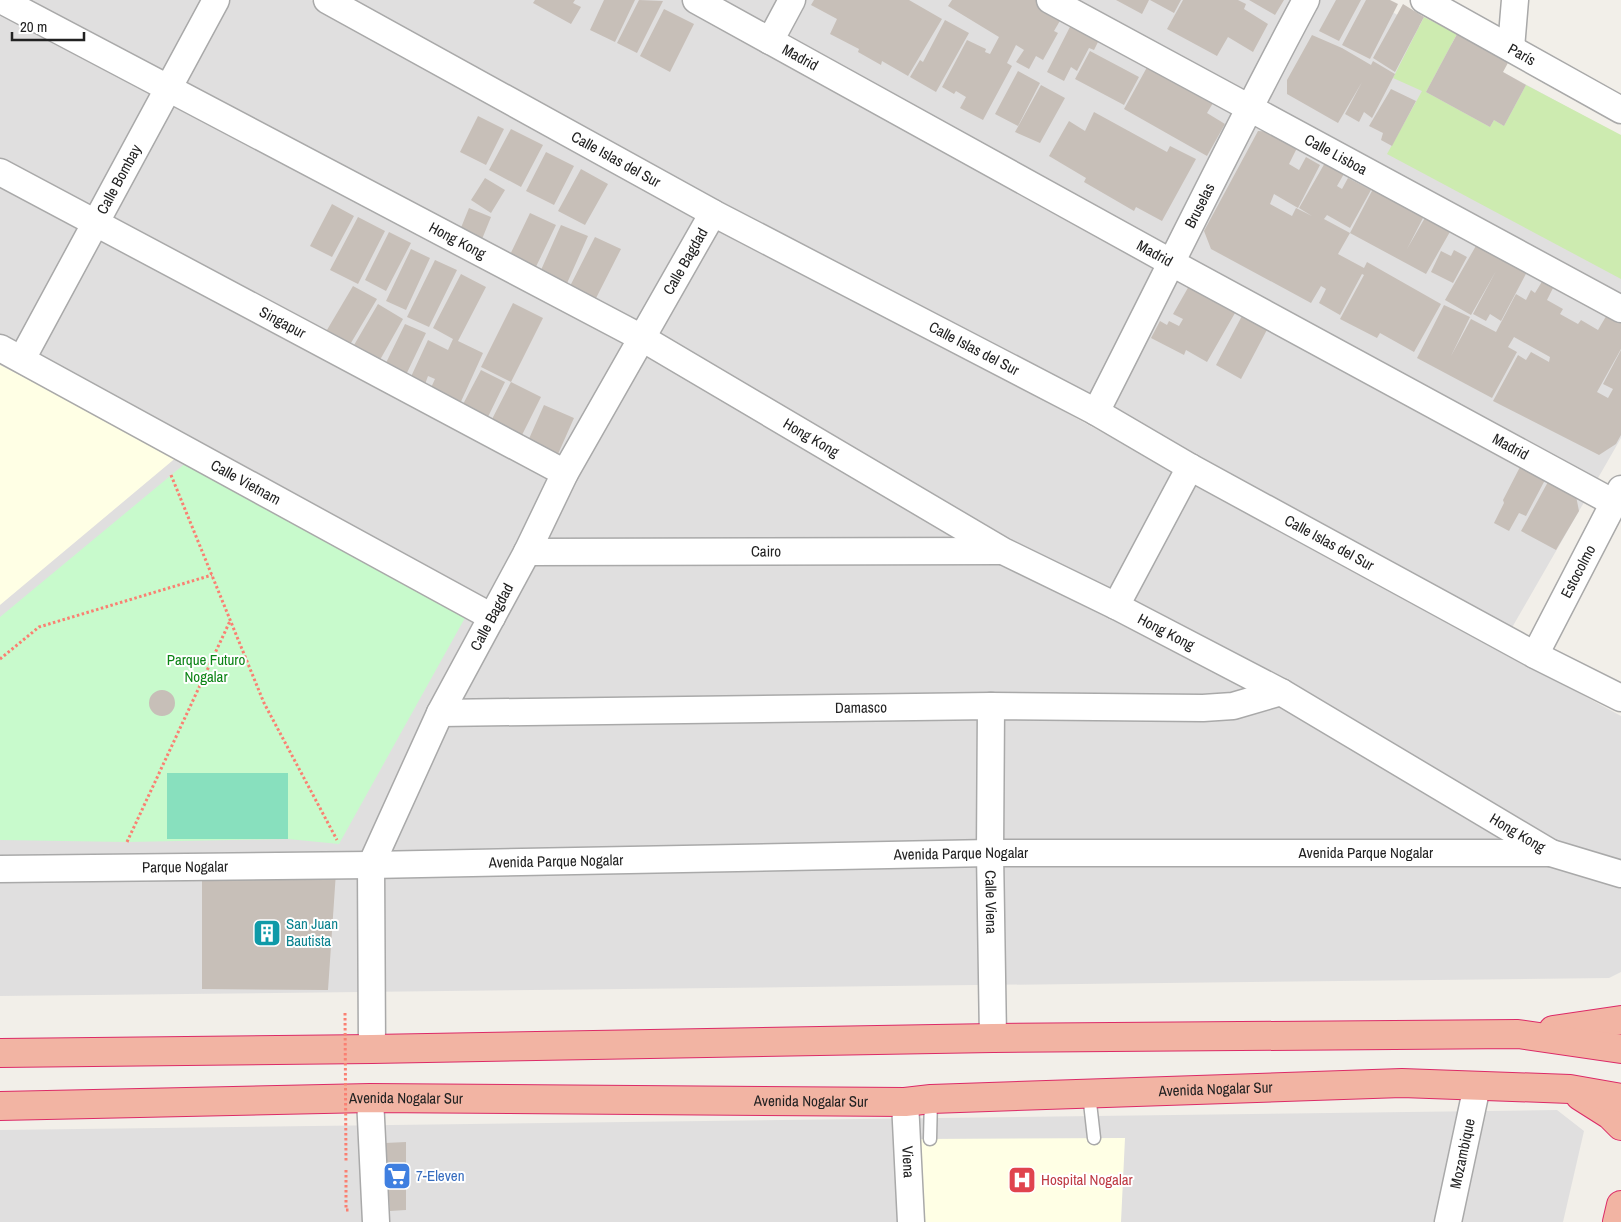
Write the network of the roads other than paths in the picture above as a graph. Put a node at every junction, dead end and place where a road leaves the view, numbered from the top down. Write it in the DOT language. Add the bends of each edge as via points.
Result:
graph roads {
  1 [pos="1,0"];
  2 [pos="216,0"];
  3 [pos="327,0"];
  4 [pos="696,0"];
  5 [pos="792,0"];
  6 [pos="1050,0"];
  7 [pos="1306,0"];
  8 [pos="1424,0"];
  9 [pos="1515,0"];
  10 [pos="770,41"];
  11 [pos="1511,48"];
  12 [pos="168,89"];
  13 [pos="1249,107"];
  14 [pos="1621,110"];
  15 [pos="0,172"];
  16 [pos="713,213"];
  17 [pos="96,223"];
  18 [pos="1172,263"];
  19 [pos="1621,309"];
  20 [pos="642,338"];
  21 [pos="11,354"];
  22 [pos="1096,412"];
  23 [pos="1190,467"];
  24 [pos="565,473"];
  25 [pos="1618,496"];
  26 [pos="1004,551"];
  27 [pos="527,552"];
  28 [pos="1116,606"];
  29 [pos="492,617"];
  30 [pos="1535,655"];
  31 [pos="1281,692"];
  32 [pos="1621,698"];
  33 [pos="991,706"];
  34 [pos="440,713"];
  35 [pos="990,853"];
  36 [pos="1551,853"];
  37 [pos="371,865"];
  38 [pos="0,869"];
  39 [pos="1621,874"];
  40 [pos="1621,1020"];
  41 [pos="1518,1034"];
  42 [pos="993,1038"];
  43 [pos="372,1049"];
  44 [pos="1621,1049"];
  45 [pos="0,1053"];
  46 [pos="1478,1086"];
  47 [pos="1570,1089"];
  48 [pos="1089,1094"];
  49 [pos="370,1098"];
  50 [pos="1621,1098"];
  51 [pos="918,1100"];
  52 [pos="0,1106"];
  53 [pos="1621,1126"];
  54 [pos="1094,1138"];
  55 [pos="930,1139"];
  56 [pos="1621,1205"];
  57 [pos="376,1222"];
  58 [pos="911,1222"];
  59 [pos="1448,1222"];
  60 [pos="1617,1222"];
  1 -- 12 [label="street, Hong Kong"];
  2 -- 12 [label="street, Calle Bombay"];
  3 -- 16 [label="street, Calle Islas del Sur"];
  4 -- 10 [label="street, Madrid"];
  5 -- 10 [label="street"];
  6 -- 13 [label="street, Calle Lisboa"];
  7 -- 13 [label="street, Bruselas"];
  8 -- 11 [label="street, París"];
  9 -- 11 [label="street"];
  10 -- 18 [label="street, Madrid"];
  11 -- 14 [label="street, París"];
  12 -- 17 [label="street, Calle Bombay"];
  12 -- 20 [label="street, Hong Kong"];
  13 -- 18 [label="street, Bruselas"];
  13 -- 19 [label="street, Calle Lisboa"];
  15 -- 17 [label="street, Singapur"];
  16 -- 20 [label="street, Calle Bagdad"];
  16 -- 22 [label="street, Calle Islas del Sur"];
  17 -- 21 [label="street, Calle Bombay"];
  17 -- 24 [label="street, Singapur"];
  18 -- 22 [label="street, Bruselas"];
  18 -- 25 [label="street, Madrid"];
  20 -- 24 [label="street, Calle Bagdad"];
  20 -- 26 [label="street, Hong Kong"];
  21 -- 29 [label="street, Calle Vietnam"];
  22 -- 23 [label="street, Calle Islas del Sur"];
  23 -- 28 [label="street"];
  23 -- 30 [label="street, Calle Islas del Sur"];
  24 -- 27 [label="street, Calle Bagdad"];
  25 -- 30 [label="street, Estocolmo"];
  26 -- 27 [label="street, Cairo"];
  26 -- 28 [label="street, Hong Kong"];
  27 -- 29 [label="street, Calle Bagdad"];
  28 -- 31 [label="street, Hong Kong"];
  29 -- 34 [label="street, Calle Bagdad"];
  30 -- 32 [label="street, Calle Islas del Sur"];
  31 -- 33 [label="street, Damasco" via="1233,706 1203,708"];
  31 -- 36 [label="street, Hong Kong"];
  33 -- 34 [label="street, Damasco"];
  33 -- 35 [label="street, Calle Viena"];
  34 -- 37 [label="street, Calle Bagdad"];
  35 -- 36 [label="street, Avenida Parque Nogalar"];
  35 -- 37 [label="street, Avenida Parque Nogalar"];
  35 -- 42 [label="street, Calle Viena"];
  36 -- 39 [label="street, Hong Kong"];
  37 -- 38 [label="street, Parque Nogalar"];
  37 -- 43 [label="street, Calle Bagdad"];
  40 -- 41 [label="highway"];
  41 -- 42 [label="highway"];
  41 -- 44 [label="highway"];
  42 -- 43 [label="highway"];
  43 -- 45 [label="highway"];
  46 -- 47 [label="highway, Avenida Nogalar Sur"];
  46 -- 48 [label="highway, Avenida Nogalar Sur" via="1402,1083"];
  46 -- 59 [label="street, Mozambique"];
  47 -- 50 [label="highway, Avenida Nogalar Sur"];
  47 -- 53 [label="highway"];
  48 -- 51 [label="highway, Avenida Nogalar Sur"];
  48 -- 54 [label="lane"];
  49 -- 51 [label="highway, Avenida Nogalar Sur"];
  49 -- 52 [label="highway, Avenida Nogalar Sur"];
  49 -- 57 [label="street"];
  51 -- 55 [label="lane"];
  51 -- 58 [label="street, Viena"];
  56 -- 60 [label="highway"];
}
